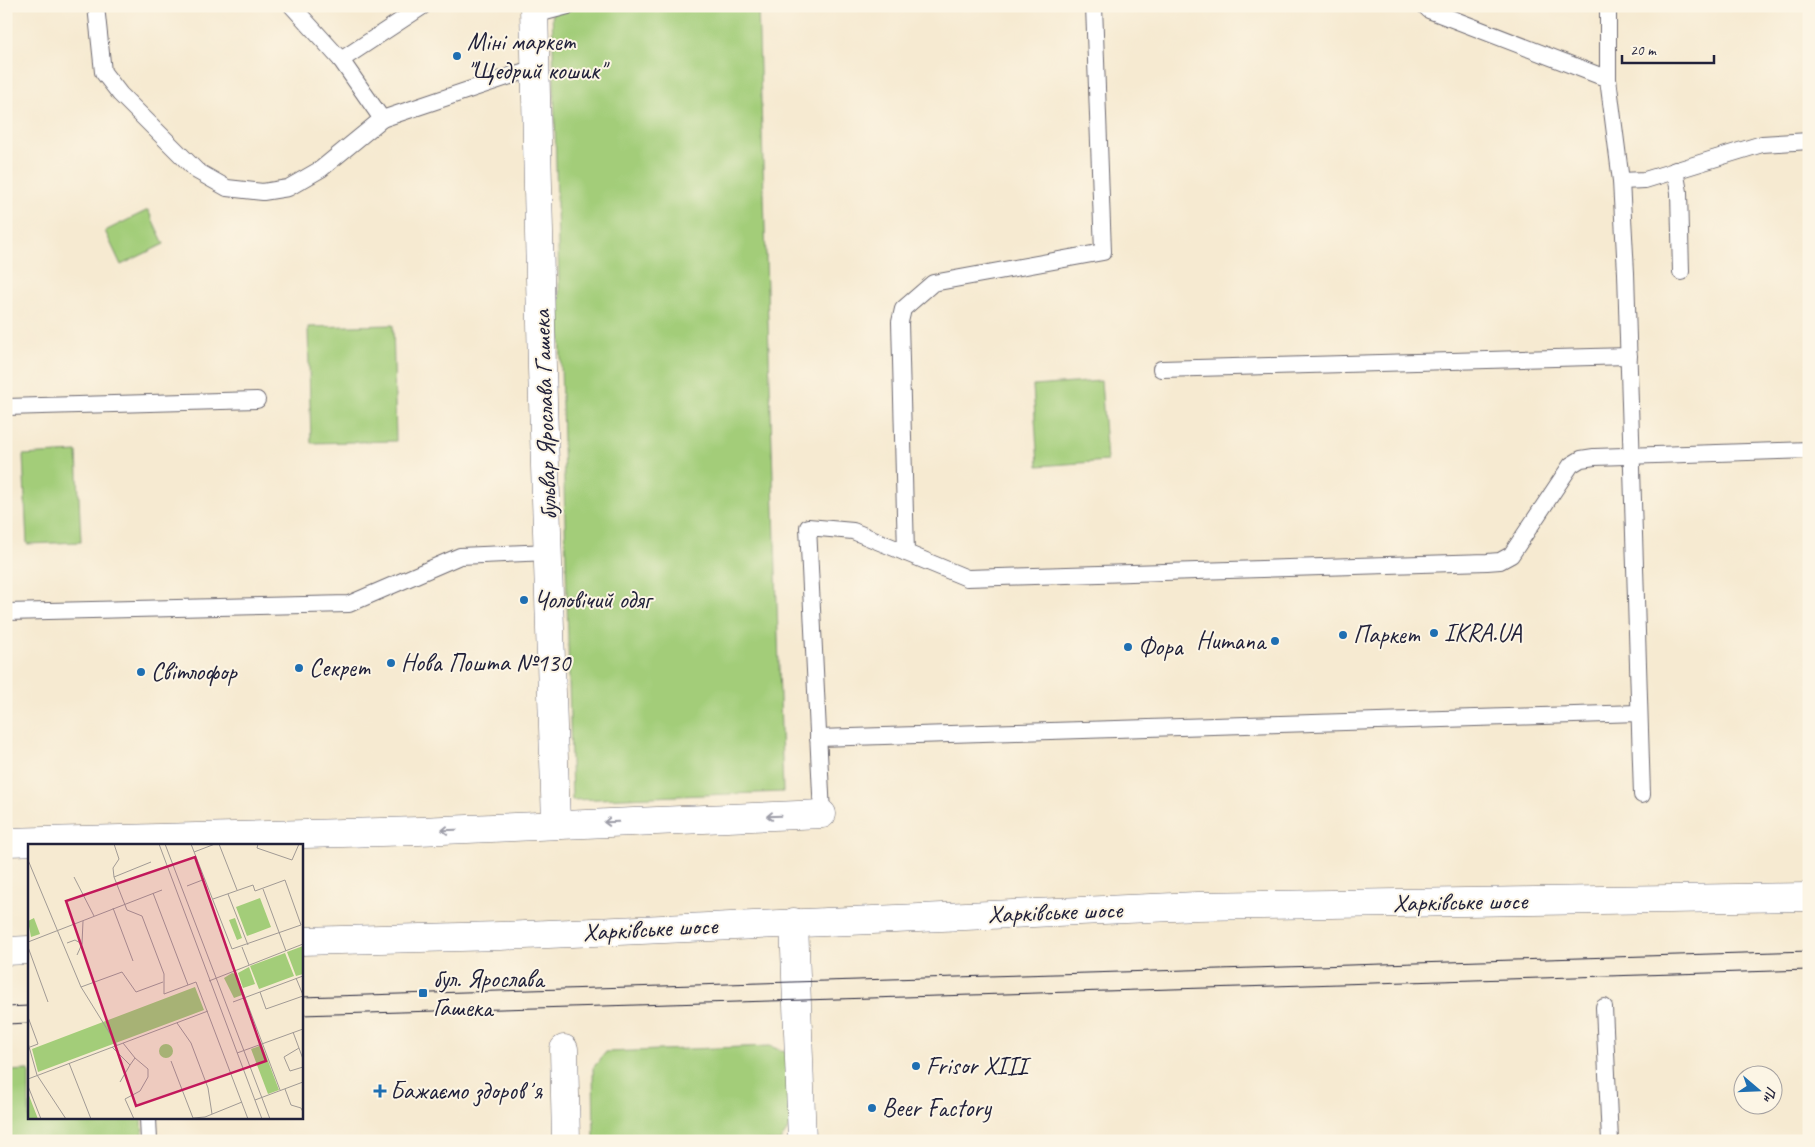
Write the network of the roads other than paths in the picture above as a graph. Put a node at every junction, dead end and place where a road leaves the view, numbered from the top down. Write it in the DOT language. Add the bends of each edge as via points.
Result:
graph roads {
  1 [pos="96,6"];
  2 [pos="292,6"];
  3 [pos="423,6"];
  4 [pos="568,6"];
  5 [pos="1094,6"];
  6 [pos="1608,6"];
  7 [pos="1429,8"];
  8 [pos="534,11"];
  9 [pos="341,60"];
  10 [pos="534,68"];
  11 [pos="1608,79"];
  12 [pos="382,119"];
  13 [pos="1809,141"];
  14 [pos="1675,170"];
  15 [pos="1621,181"];
  16 [pos="1681,272"];
  17 [pos="1629,356"];
  18 [pos="1161,369"];
  19 [pos="257,400"];
  20 [pos="6,407"];
  21 [pos="1809,450"];
  22 [pos="1631,454"];
  23 [pos="549,552"];
  24 [pos="906,553"];
  25 [pos="6,612"];
  26 [pos="1639,713"];
  27 [pos="818,738"];
  28 [pos="1642,795"];
  29 [pos="822,814"];
  30 [pos="556,824"];
  31 [pos="6,842"];
  32 [pos="1809,897"];
  33 [pos="794,922"];
  34 [pos="302,941"];
  35 [pos="6,950"];
  36 [pos="28,950"];
  37 [pos="1604,1007"];
  38 [pos="564,1049"];
  39 [pos="148,1120"];
  40 [pos="149,1141"];
  41 [pos="566,1141"];
  42 [pos="802,1141"];
  43 [pos="1610,1141"];
  1 -- 12 [label="lane" via="103,72 120,94 197,172 227,188 263,192 288,188 321,168"];
  2 -- 9 [label="lane"];
  3 -- 9 [label="lane"];
  4 -- 8 [label="lane"];
  5 -- 24 [label="lane" via="1103,252 933,283 903,309 900,322"];
  6 -- 11 [label="lane"];
  7 -- 11 [label="lane"];
  8 -- 10 [label="street, бульвар Ярослава Гашека"];
  9 -- 12 [label="lane"];
  10 -- 12 [label="lane"];
  10 -- 23 [label="street, бульвар Ярослава Гашека"];
  11 -- 15 [label="lane"];
  13 -- 14 [label="lane" via="1762,144"];
  14 -- 15 [label="lane" via="1645,180"];
  14 -- 16 [label="lane" via="1679,192"];
  15 -- 17 [label="lane"];
  17 -- 18 [label="lane"];
  17 -- 22 [label="lane"];
  19 -- 20 [label="lane"];
  21 -- 22 [label="lane"];
  22 -- 24 [label="lane" via="1594,456 1571,465 1521,544 1512,555 1500,561 967,578"];
  22 -- 26 [label="lane"];
  23 -- 25 [label="lane" via="460,556 349,604"];
  23 -- 30 [label="street, бульвар Ярослава Гашека"];
  24 -- 27 [label="lane" via="853,531 808,527"];
  26 -- 27 [label="lane"];
  26 -- 28 [label="lane"];
  27 -- 29 [label="lane"];
  29 -- 30 [label="street, one-way"];
  30 -- 31 [label="street, one-way" via="428,831"];
  32 -- 33 [label="street, Харківське шосе" via="1196,906"];
  33 -- 34 [label="street, Харківське шосе" via="500,936"];
  33 -- 42 [label="street"];
  35 -- 36 [label="street"];
  37 -- 43 [label="lane"];
  38 -- 41 [label="street"];
  39 -- 40 [label="lane"];
}
